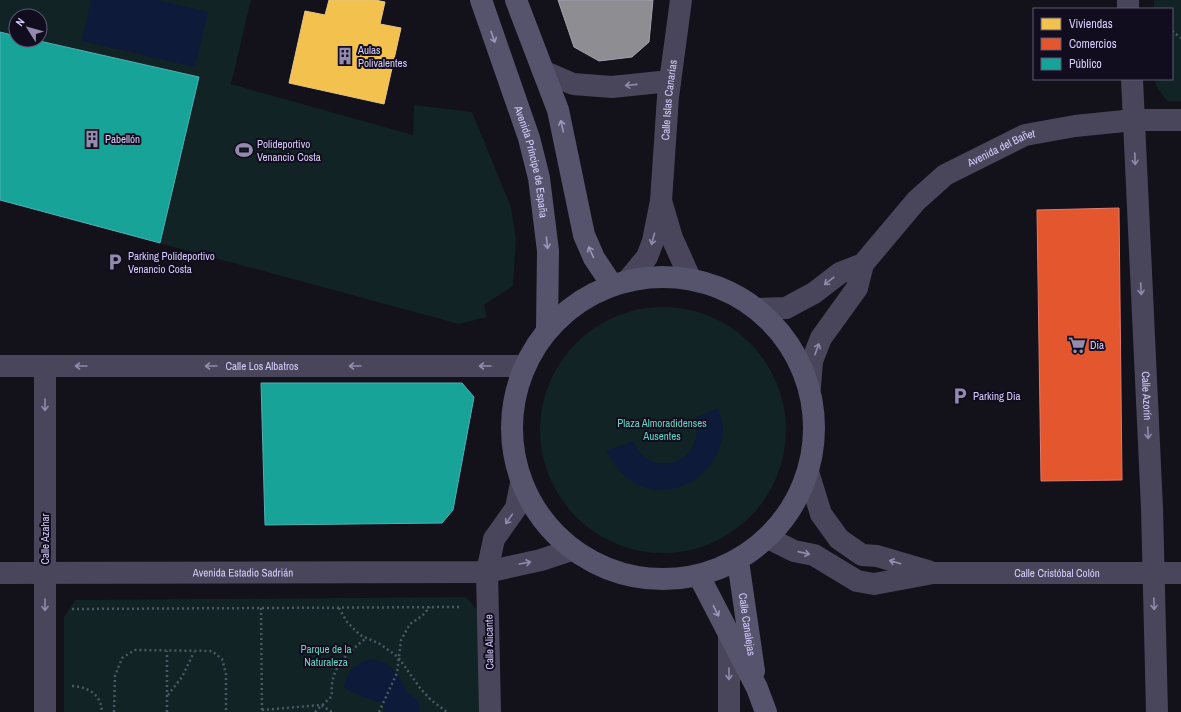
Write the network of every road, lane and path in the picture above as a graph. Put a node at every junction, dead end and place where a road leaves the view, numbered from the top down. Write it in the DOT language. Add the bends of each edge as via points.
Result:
graph roads {
  1 [pos="480,0"];
  2 [pos="516,0"];
  3 [pos="681,0"];
  4 [pos="1173,32"];
  5 [pos="1181,38"];
  6 [pos="543,71"];
  7 [pos="1132,80"];
  8 [pos="670,81"];
  9 [pos="1134,120"];
  10 [pos="1181,120"];
  11 [pos="661,201"];
  12 [pos="863,264"];
  13 [pos="690,278"];
  14 [pos="620,283"];
  15 [pos="758,309"];
  16 [pos="548,330"];
  17 [pos="0,366"];
  18 [pos="46,366"];
  19 [pos="524,366"];
  20 [pos="810,386"];
  21 [pos="808,472"];
  22 [pos="521,483"];
  23 [pos="768,538"];
  24 [pos="571,550"];
  25 [pos="738,561"];
  26 [pos="487,572"];
  27 [pos="0,573"];
  28 [pos="45,573"];
  29 [pos="933,573"];
  30 [pos="1153,573"];
  31 [pos="1181,573"];
  32 [pos="699,576"];
  33 [pos="468,606"];
  34 [pos="338,607"];
  35 [pos="430,607"];
  36 [pos="261,608"];
  37 [pos="70,616"];
  38 [pos="729,636"];
  39 [pos="366,638"];
  40 [pos="167,651"];
  41 [pos="194,652"];
  42 [pos="398,658"];
  43 [pos="71,678"];
  44 [pos="71,686"];
  45 [pos="757,688"];
  46 [pos="71,692"];
  47 [pos="167,696"];
  48 [pos="321,705"];
  49 [pos="262,711"];
  50 [pos="45,712"];
  51 [pos="102,712"];
  52 [pos="114,712"];
  53 [pos="167,712"];
  54 [pos="226,712"];
  55 [pos="315,712"];
  56 [pos="332,712"];
  57 [pos="380,712"];
  58 [pos="447,712"];
  59 [pos="490,712"];
  60 [pos="729,712"];
  61 [pos="766,712"];
  62 [pos="1157,712"];
  1 -- 16 [label="main road, Avenida Príncipe de España, one-way" via="528,138 539,178 548,251"];
  2 -- 6 [label="main road"];
  3 -- 8 [label="street, Calle Islas Canarias"];
  4 -- 5 [label="path"];
  8 -- 6 [label="street, one-way" via="612,87 573,84"];
  14 -- 6 [label="main road, one-way" via="594,258 584,235 558,110"];
  7 -- 9 [label="street, Calle Azorín"];
  8 -- 11 [label="street, Calle Islas Canarias"];
  9 -- 10 [label="street, Avenida del Bañet"];
  9 -- 12 [label="street, Avenida del Bañet" via="1075,126 1025,135 945,175 916,201"];
  9 -- 30 [label="street, Calle Azorín, one-way"];
  11 -- 13 [label="street, Calle Islas Canarias" via="672,238"];
  11 -- 14 [label="street, Calle Islas Canarias, one-way" via="653,241 646,257"];
  12 -- 15 [label="street, one-way" via="840,272 814,293 786,308"];
  20 -- 12 [label="street, Avenida del Bañet, one-way" via="812,361 821,338 857,288"];
  13 -- 14 [label="main road" via="669,276"];
  13 -- 15 [label="main road" via="737,295"];
  14 -- 16 [label="main road" via="577,303"];
  15 -- 20 [label="main road" via="780,331 794,351"];
  16 -- 19 [label="main road"];
  17 -- 18 [label="street, Calle Los Albatros"];
  19 -- 18 [label="street, Calle Los Albatros, one-way"];
  18 -- 28 [label="street, Calle Azahar, one-way"];
  19 -- 22 [label="main road" via="515,395 511,424 513,454"];
  20 -- 21 [label="main road" via="815,430"];
  21 -- 23 [label="main road" via="792,508"];
  29 -- 21 [label="street, Calle Cristóbal Colón, one-way" via="862,554 839,539 821,514"];
  22 -- 24 [label="main road" via="541,520"];
  22 -- 26 [label="street, one-way" via="516,508 494,539"];
  23 -- 25 [label="main road"];
  23 -- 29 [label="street, Calle Cristóbal Colón, one-way" via="794,551 814,555 857,581 874,584"];
  26 -- 24 [label="street, Avenida Estadio Sadrián, one-way" via="541,560"];
  24 -- 32 [label="main road" via="610,571 654,580"];
  25 -- 32 [label="main road"];
  25 -- 45 [label="main road, Calle Canalejas"];
  26 -- 28 [label="street, Avenida Estadio Sadrián"];
  26 -- 59 [label="street, Calle Alicante"];
  27 -- 28 [label="street, Avenida Estadio Sadrián"];
  28 -- 50 [label="street, Calle Azahar, one-way"];
  29 -- 30 [label="street, Calle Cristóbal Colón"];
  30 -- 31 [label="street, Calle Cristóbal Colón"];
  30 -- 62 [label="street, Calle Azorín, one-way"];
  32 -- 38 [label="main road, Calle Canalejas, one-way"];
  33 -- 35 [label="path"];
  34 -- 35 [label="path"];
  34 -- 36 [label="path"];
  34 -- 39 [label="path" via="348,622"];
  35 -- 42 [label="path" via="410,624 401,640"];
  36 -- 37 [label="path" via="70,609"];
  36 -- 49 [label="path"];
  38 -- 45 [label="main road, Calle Canalejas"];
  38 -- 60 [label="street, one-way"];
  39 -- 42 [label="path" via="380,644"];
  39 -- 48 [label="path" via="336,668 331,686 332,696"];
  40 -- 41 [label="path"];
  40 -- 47 [label="path"];
  40 -- 52 [label="path" via="135,650 122,658 115,676"];
  41 -- 47 [label="path" via="182,677"];
  41 -- 54 [label="path" via="212,651 222,659 226,674"];
  42 -- 57 [label="path" via="397,673"];
  42 -- 58 [label="path" via="424,692"];
  43 -- 44 [label="path"];
  44 -- 46 [label="path"];
  44 -- 51 [label="path" via="81,686 96,693 102,705"];
  45 -- 61 [label="main road, Calle Canalejas"];
  47 -- 53 [label="path"];
  48 -- 49 [label="path"];
  48 -- 55 [label="path"];
  48 -- 56 [label="path"];
}
